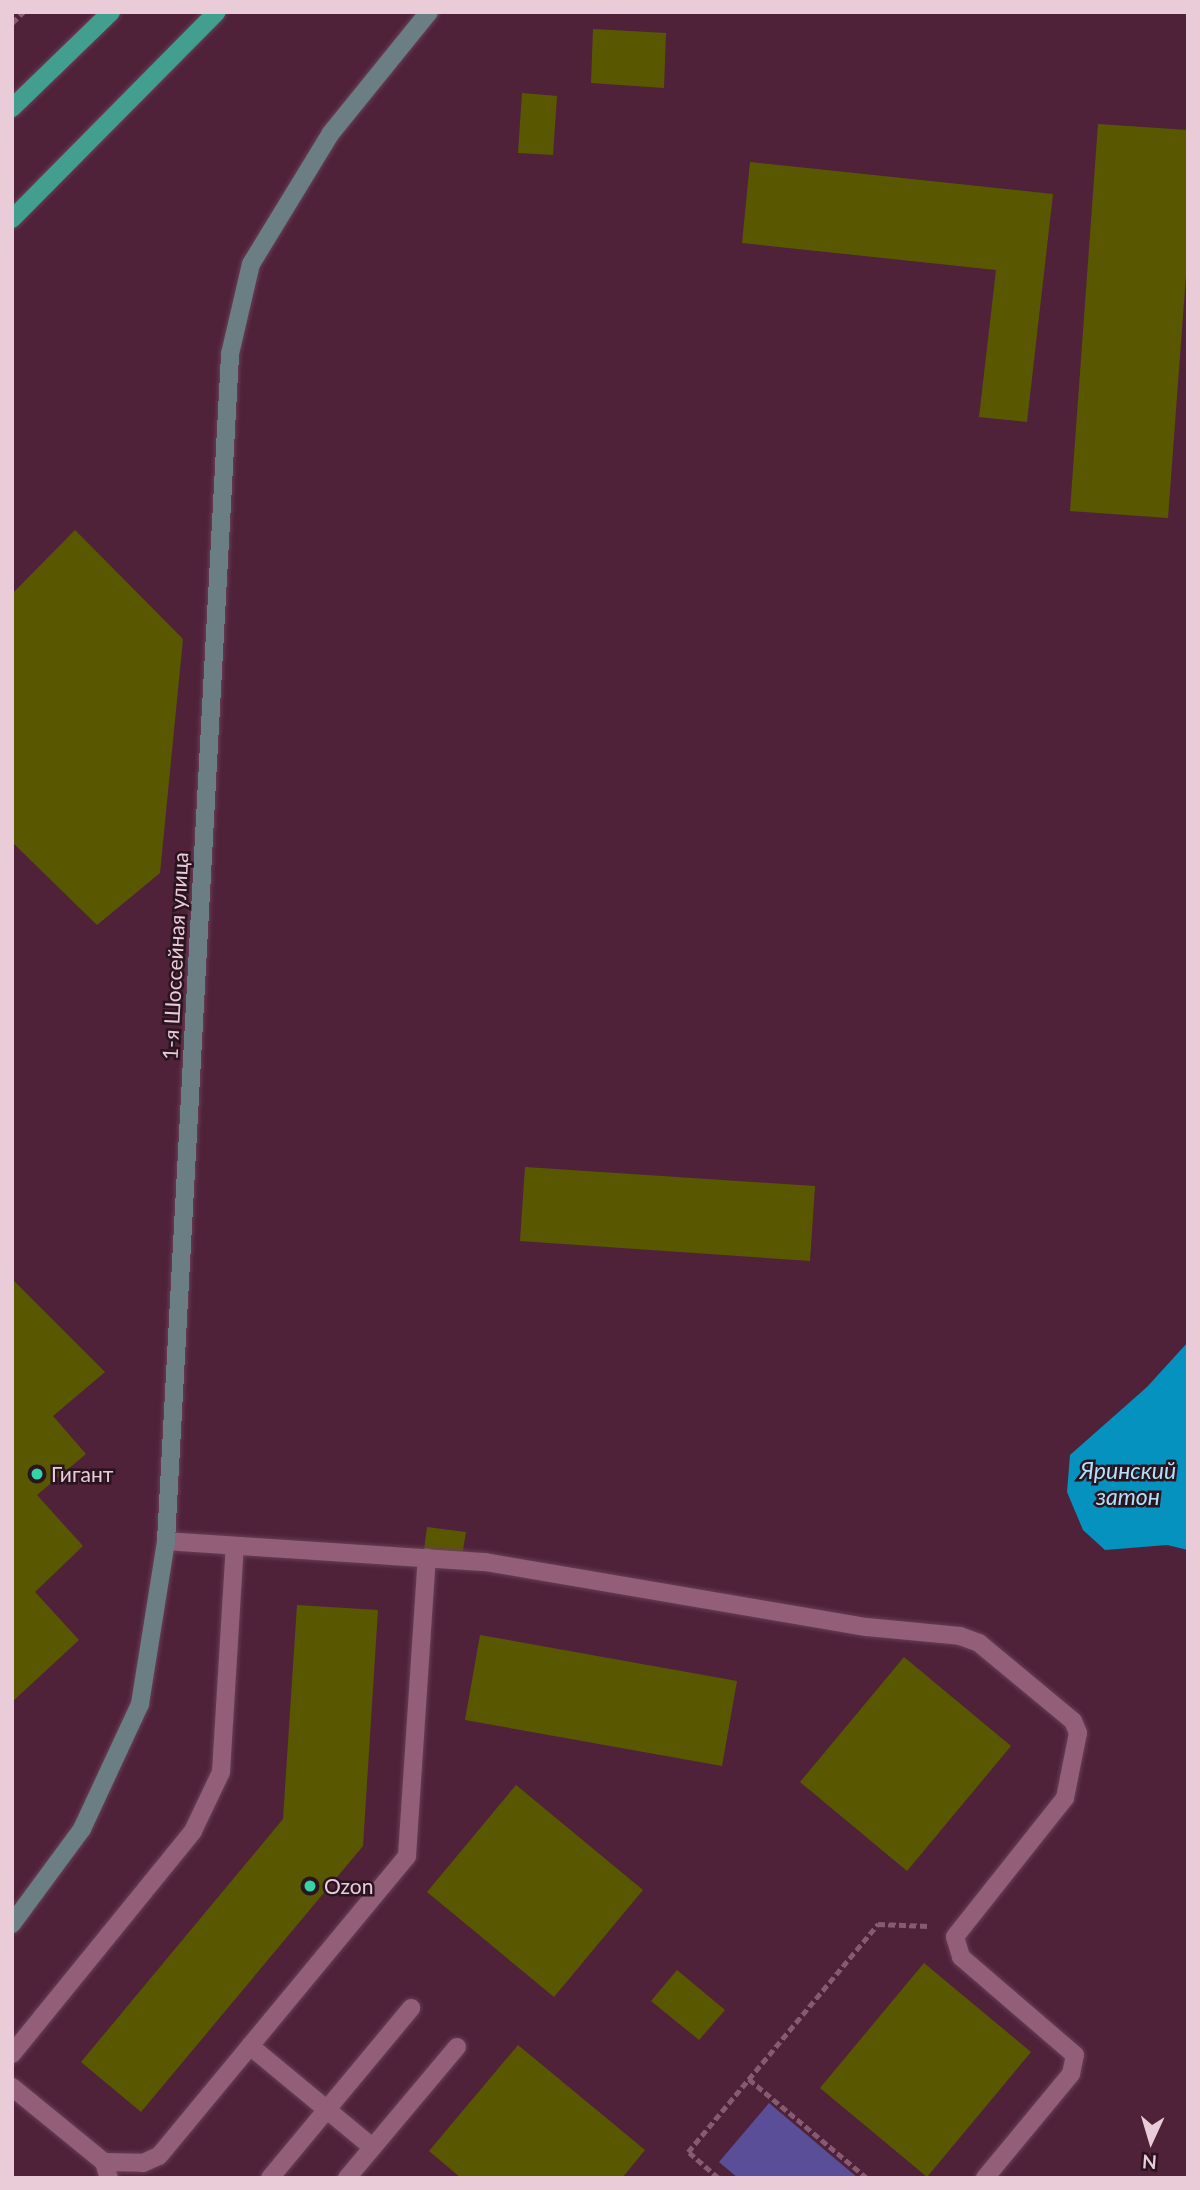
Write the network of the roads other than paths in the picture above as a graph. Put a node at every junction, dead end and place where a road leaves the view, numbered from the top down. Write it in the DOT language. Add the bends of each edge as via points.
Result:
graph roads {
  1 [pos="111,12"];
  2 [pos="217,12"];
  3 [pos="429,12"];
  4 [pos="12,108"];
  5 [pos="12,219"];
  6 [pos="166,1541"];
  7 [pos="235,1546"];
  8 [pos="427,1558"];
  9 [pos="12,1924"];
  10 [pos="411,2008"];
  11 [pos="250,2046"];
  12 [pos="457,2047"];
  13 [pos="12,2054"];
  14 [pos="12,2087"];
  15 [pos="327,2110"];
  16 [pos="372,2147"];
  17 [pos="106,2170"];
  18 [pos="357,2174"];
  19 [pos="270,2178"];
  20 [pos="985,2178"];
  1 -- 4 [label="main road"];
  2 -- 5 [label="main road"];
  3 -- 6 [label="main road, 1-я Шоссейная улица" via="331,133 251,264 230,354"];
  6 -- 7 [label="lane"];
  6 -- 9 [label="main road, 1-я Шоссейная улица" via="140,1704 82,1829"];
  7 -- 8 [label="lane"];
  7 -- 13 [label="lane" via="221,1772 192,1831 152,1886"];
  8 -- 11 [label="lane" via="407,1856"];
  8 -- 20 [label="lane" via="485,1562 867,1627 960,1636 979,1643 1073,1721 1077,1733 1061,1804 958,1928 955,1948 961,1956 1068,2046 1076,2064"];
  10 -- 15 [label="lane"];
  11 -- 15 [label="lane"];
  11 -- 17 [label="lane" via="159,2156"];
  12 -- 16 [label="lane"];
  14 -- 17 [label="lane"];
  15 -- 16 [label="lane"];
  15 -- 19 [label="lane"];
  16 -- 18 [label="lane"];
}
